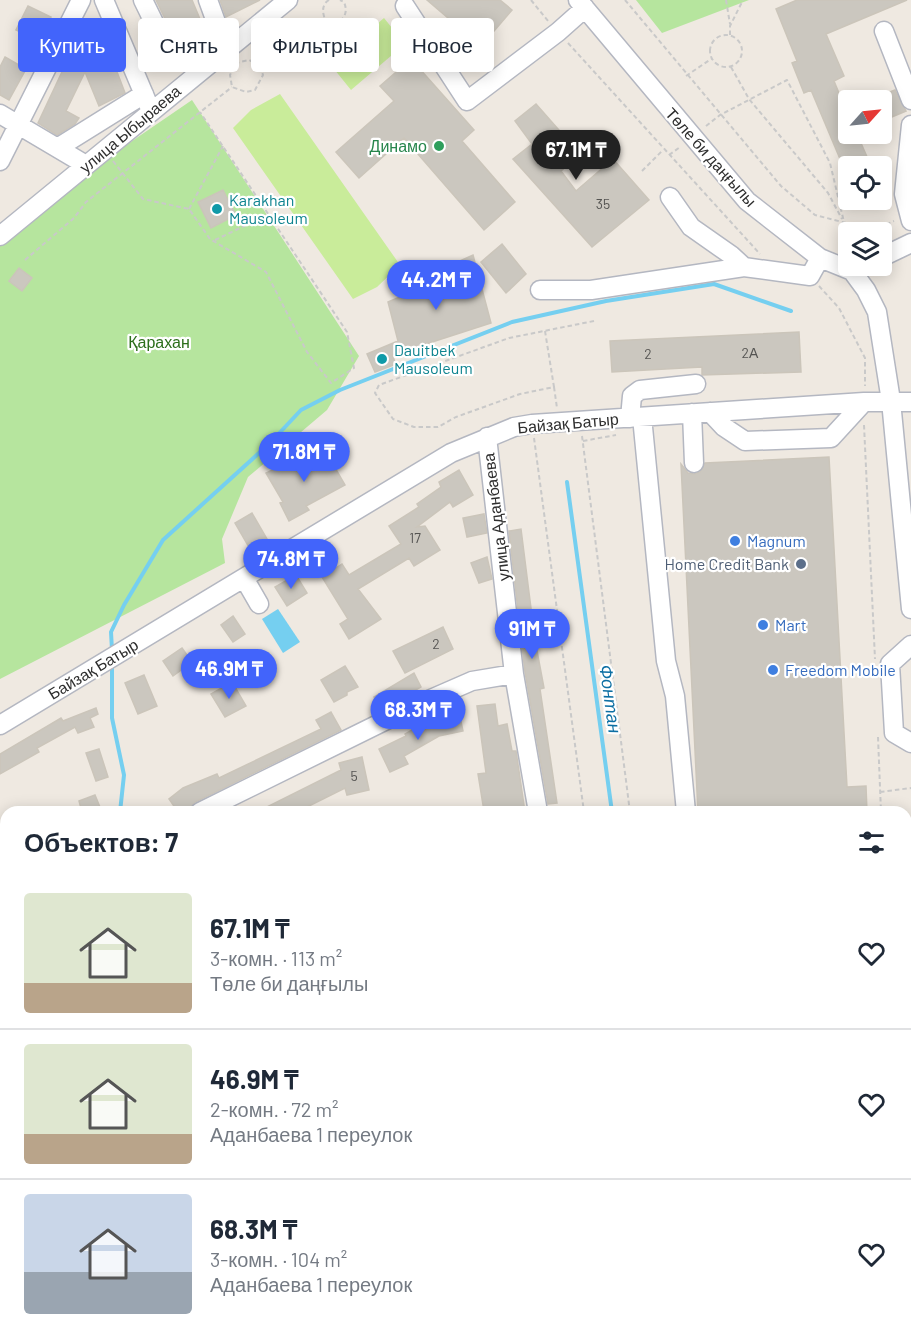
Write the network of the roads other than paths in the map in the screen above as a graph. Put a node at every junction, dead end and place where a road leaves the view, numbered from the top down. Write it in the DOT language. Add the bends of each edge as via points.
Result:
graph roads {
  1 [pos="81,0"];
  2 [pos="104,0"];
  3 [pos="143,0"];
  4 [pos="208,0"];
  5 [pos="278,3"];
  6 [pos="581,4"];
  7 [pos="405,6"];
  8 [pos="884,31"];
  9 [pos="911,100"];
  10 [pos="148,103"];
  11 [pos="0,114"];
  12 [pos="19,124"];
  13 [pos="911,125"];
  14 [pos="59,147"];
  15 [pos="0,161"];
  16 [pos="87,165"];
  17 [pos="670,197"];
  18 [pos="910,218"];
  19 [pos="0,236"];
  20 [pos="911,243"];
  21 [pos="892,252"];
  22 [pos="820,258"];
  23 [pos="838,263"];
  24 [pos="744,267"];
  25 [pos="861,276"];
  26 [pos="540,290"];
  27 [pos="696,384"];
  28 [pos="891,400"];
  29 [pos="864,402"];
  30 [pos="911,402"];
  31 [pos="710,412"];
  32 [pos="692,414"];
  33 [pos="636,418"];
  34 [pos="487,437"];
  35 [pos="694,463"];
  36 [pos="905,481"];
  37 [pos="909,549"];
  38 [pos="244,578"];
  39 [pos="259,604"];
  40 [pos="911,609"];
  41 [pos="911,645"];
  42 [pos="514,674"];
  43 [pos="0,725"];
  44 [pos="911,743"];
  45 [pos="212,806"];
  46 [pos="537,806"];
  47 [pos="685,806"];
  1 -- 12 [label="street"];
  2 -- 10 [label="street"];
  3 -- 4 [label="street" via="160,38 170,46 213,27 216,22"];
  5 -- 10 [label="street, улица Ыбыраева"];
  6 -- 7 [label="street" via="558,32 467,100"];
  6 -- 22 [label="street, Төле би даңғылы" via="747,201"];
  8 -- 9 [label="street"];
  10 -- 14 [label="street"];
  10 -- 16 [label="street, улица Ыбыраева"];
  11 -- 12 [label="street"];
  12 -- 14 [label="street"];
  12 -- 15 [label="street"];
  13 -- 18 [label="street" via="904,194"];
  14 -- 16 [label="street"];
  16 -- 19 [label="street, улица Ыбыраева"];
  17 -- 24 [label="street" via="691,227"];
  20 -- 21 [label="street"];
  22 -- 23 [label="street, Төле би даңғылы"];
  22 -- 24 [label="street" via="810,276"];
  24 -- 26 [label="street" via="591,290"];
  25 -- 28 [label="street, Төле би даңғылы" via="877,312"];
  27 -- 33 [label="street" via="640,390 632,396"];
  28 -- 29 [label="street, Байзақ Батыр"];
  28 -- 30 [label="street, Байзақ Батыр"];
  28 -- 36 [label="street, Төле би даңғылы"];
  29 -- 31 [label="street, Байзақ Батыр"];
  29 -- 31 [label="street" via="831,438 745,441"];
  31 -- 32 [label="street, Байзақ Батыр"];
  32 -- 33 [label="street, Байзақ Батыр"];
  32 -- 35 [label="street"];
  33 -- 34 [label="street, Байзақ Батыр" via="532,424"];
  33 -- 47 [label="street" via="666,661 675,696"];
  34 -- 38 [label="street, Байзақ Батыр" via="451,453"];
  34 -- 42 [label="street, улица Аданбаева"];
  36 -- 37 [label="street, Төле би даңғылы"];
  37 -- 40 [label="street, Төле би даңғылы"];
  38 -- 39 [label="street"];
  38 -- 43 [label="street, Байзақ Батыр"];
  41 -- 44 [label="street" via="890,664 894,733"];
  42 -- 45 [label="street" via="472,681"];
  42 -- 46 [label="street, улица Аданбаева"];
}
